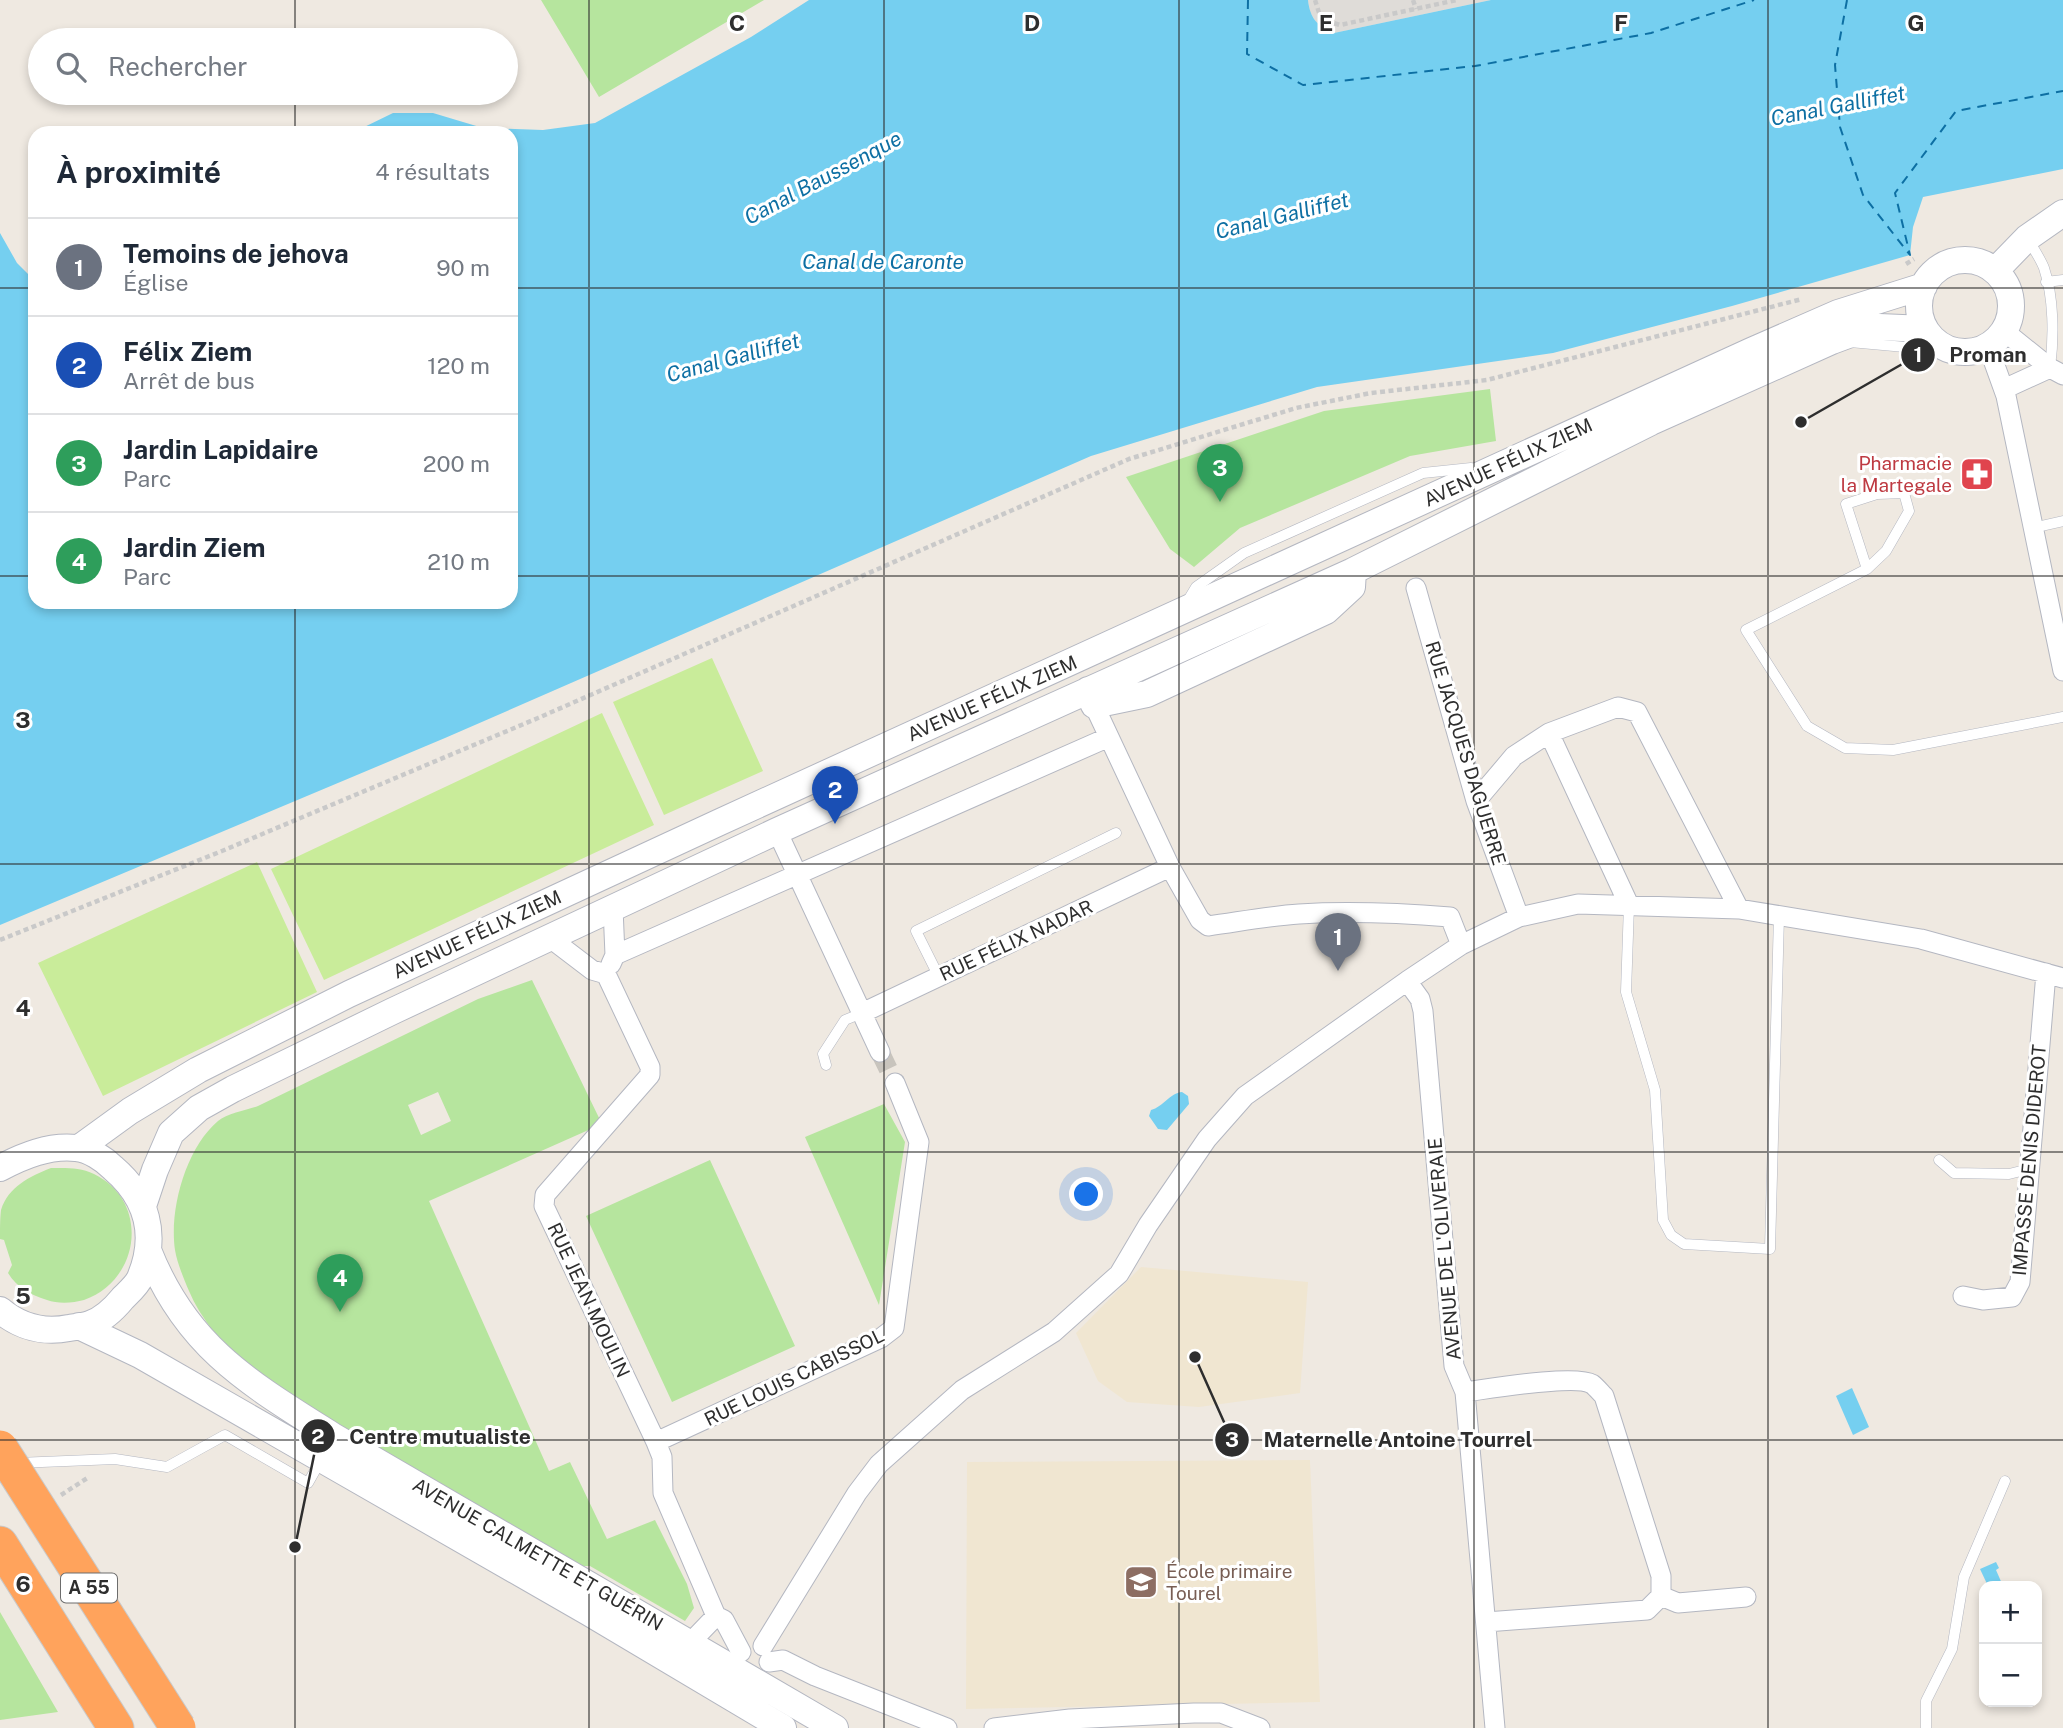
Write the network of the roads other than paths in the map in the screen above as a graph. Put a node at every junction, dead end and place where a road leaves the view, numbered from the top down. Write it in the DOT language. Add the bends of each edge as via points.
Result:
graph roads {
  1 [pos="2063,213"];
  2 [pos="2027,238"];
  3 [pos="1995,271"];
  4 [pos="2063,280"];
  5 [pos="2046,282"];
  6 [pos="1924,286"];
  7 [pos="1925,329"];
  8 [pos="1996,339"];
  9 [pos="1832,341"];
  10 [pos="1960,352"];
  11 [pos="2057,372"];
  12 [pos="2004,389"];
  13 [pos="2063,522"];
  14 [pos="2033,528"];
  15 [pos="1867,569"];
  16 [pos="1416,588"];
  17 [pos="2058,618"];
  18 [pos="2063,671"];
  19 [pos="1091,697"];
  20 [pos="2063,717"];
  21 [pos="1549,733"];
  22 [pos="1109,737"];
  23 [pos="1476,801"];
  24 [pos="777,831"];
  25 [pos="1116,832"];
  26 [pos="1170,867"];
  27 [pos="796,874"];
  28 [pos="1629,905"];
  29 [pos="613,908"];
  30 [pos="1740,909"];
  31 [pos="1779,916"];
  32 [pos="1519,917"];
  33 [pos="550,938"];
  34 [pos="1461,946"];
  35 [pos="615,955"];
  36 [pos="606,974"];
  37 [pos="2055,976"];
  38 [pos="939,977"];
  39 [pos="1407,981"];
  40 [pos="862,1013"];
  41 [pos="880,1052"];
  42 [pos="827,1065"];
  43 [pos="895,1083"];
  44 [pos="79,1148"];
  45 [pos="1939,1160"];
  46 [pos="0,1168"];
  47 [pos="2029,1169"];
  48 [pos="143,1206"];
  49 [pos="148,1250"];
  50 [pos="1964,1296"];
  51 [pos="7,1321"];
  52 [pos="79,1326"];
  53 [pos="1465,1392"];
  54 [pos="656,1442"];
  55 [pos="0,1448"];
  56 [pos="321,1459"];
  57 [pos="0,1463"];
  58 [pos="2005,1481"];
  59 [pos="0,1544"];
  60 [pos="1661,1596"];
  61 [pos="1746,1597"];
  62 [pos="716,1616"];
  63 [pos="1486,1622"];
  64 [pos="690,1643"];
  65 [pos="736,1659"];
  66 [pos="763,1663"];
  67 [pos="735,1699"];
  68 [pos="116,1728"];
  69 [pos="178,1728"];
  70 [pos="783,1728"];
  71 [pos="835,1728"];
  72 [pos="947,1728"];
  73 [pos="993,1728"];
  74 [pos="1260,1728"];
  75 [pos="1495,1728"];
  76 [pos="1926,1728"];
  1 -- 2 [label="main road"];
  2 -- 3 [label="main road"];
  2 -- 5 [label="lane"];
  3 -- 6 [label="main road" via="1970,260 1956,261 1932,274"];
  3 -- 8 [label="main road" via="2010,293 2011,306 2010,319"];
  4 -- 5 [label="lane"];
  5 -- 11 [label="lane"];
  6 -- 7 [label="main road" via="1920,308"];
  6 -- 44 [label="main road, AVENUE FÉLIX ZIEM" via="1838,313 349,993 198,1070"];
  7 -- 9 [label="main road, AVENUE FÉLIX ZIEM" via="1867,328"];
  7 -- 10 [label="main road" via="1946,348"];
  8 -- 10 [label="main road" via="1975,352"];
  8 -- 11 [label="street"];
  8 -- 12 [label="street"];
  9 -- 10 [label="lane, AVENUE FÉLIX ZIEM"];
  9 -- 19 [label="main road, AVENUE FÉLIX ZIEM" via="1651,422 1353,571 1352,587 1326,611 1147,694"];
  11 -- 12 [label="street"];
  12 -- 14 [label="street"];
  13 -- 14 [label="lane"];
  14 -- 17 [label="street"];
  15 -- 15 [label="lane" via="1886,551 1909,510 1904,493 1846,504"];
  15 -- 20 [label="lane" via="1746,630 1807,726 1845,748 1893,750"];
  16 -- 23 [label="street, RUE JACQUES DAGUERRE"];
  17 -- 18 [label="street"];
  19 -- 22 [label="street"];
  19 -- 24 [label="main road, AVENUE FÉLIX ZIEM"];
  21 -- 23 [label="street" via="1514,756"];
  21 -- 28 [label="street"];
  21 -- 30 [label="street" via="1618,707 1637,712"];
  22 -- 26 [label="street"];
  22 -- 27 [label="street"];
  23 -- 32 [label="street, RUE JACQUES DAGUERRE"];
  24 -- 27 [label="street"];
  24 -- 29 [label="main road, AVENUE FÉLIX ZIEM"];
  25 -- 38 [label="lane" via="916,931"];
  26 -- 34 [label="street" via="1208,926 1297,914 1413,914 1450,918"];
  26 -- 38 [label="street, RUE FÉLIX NADAR"];
  27 -- 35 [label="street"];
  27 -- 40 [label="street"];
  28 -- 30 [label="street"];
  28 -- 31 [label="lane" via="1626,992 1655,1090 1663,1220 1671,1236 1684,1244 1770,1249"];
  28 -- 32 [label="street" via="1578,904"];
  29 -- 33 [label="main road, AVENUE FÉLIX ZIEM"];
  29 -- 35 [label="street"];
  30 -- 31 [label="street"];
  31 -- 37 [label="street" via="1921,940"];
  32 -- 34 [label="street"];
  33 -- 36 [label="street, AVENUE FÉLIX ZIEM" via="592,970"];
  33 -- 48 [label="main road, AVENUE FÉLIX ZIEM" via="199,1108 171,1133"];
  34 -- 39 [label="street"];
  35 -- 36 [label="street"];
  36 -- 54 [label="street, RUE JEAN MOULIN" via="650,1075 545,1195 544,1206"];
  37 -- 47 [label="street, IMPASSE DENIS DIDEROT"];
  38 -- 40 [label="street, RUE FÉLIX NADAR"];
  39 -- 53 [label="street, AVENUE DE L'OLIVERAIE" via="1423,1011 1454,1366"];
  39 -- 66 [label="street" via="1245,1097 1207,1139 1119,1273 1054,1332 962,1391 879,1464 857,1493"];
  40 -- 41 [label="street"];
  40 -- 42 [label="lane" via="845,1020 823,1054"];
  43 -- 54 [label="street, RUE LOUIS CABISSOL" via="919,1142 894,1328"];
  44 -- 46 [label="main road" via="57,1147"];
  44 -- 48 [label="main road" via="129,1181"];
  45 -- 47 [label="lane" via="1954,1173 2009,1174"];
  47 -- 50 [label="street, IMPASSE DENIS DIDEROT" via="2020,1282 2012,1297 1983,1300"];
  48 -- 49 [label="main road"];
  49 -- 52 [label="main road" via="139,1280 110,1313"];
  49 -- 64 [label="main road, AVENUE CALMETTE ET GUÉRIN" via="172,1300 202,1340 267,1395"];
  51 -- 52 [label="main road" via="39,1330"];
  52 -- 56 [label="main road, AVENUE CALMETTE ET GUÉRIN" via="140,1355"];
  53 -- 60 [label="street" via="1576,1381 1592,1384 1604,1396 1661,1576"];
  53 -- 63 [label="street, AVENUE DE L'OLIVERAIE"];
  54 -- 62 [label="street, RUE JEAN MOULIN" via="662,1457 663,1493"];
  55 -- 69 [label="highway, A 55, bridge"];
  56 -- 57 [label="lane" via="308,1483 225,1435 167,1467 115,1459"];
  56 -- 67 [label="main road, AVENUE CALMETTE ET GUÉRIN"];
  58 -- 76 [label="lane" via="1964,1577 1952,1649 1926,1701"];
  59 -- 68 [label="highway, A 55"];
  60 -- 61 [label="street" via="1678,1603"];
  60 -- 63 [label="street" via="1647,1610"];
  62 -- 64 [label="street"];
  62 -- 65 [label="street, RUE JEAN MOULIN" via="724,1620"];
  63 -- 75 [label="street, AVENUE DE L'OLIVERAIE"];
  64 -- 65 [label="main road, AVENUE CALMETTE ET GUÉRIN"];
  65 -- 66 [label="main road, AVENUE CALMETTE ET GUÉRIN"];
  66 -- 67 [label="main road"];
  66 -- 71 [label="main road, AVENUE CALMETTE ET GUÉRIN"];
  66 -- 72 [label="street" via="783,1660"];
  67 -- 70 [label="main road, AVENUE CALMETTE ET GUÉRIN"];
  73 -- 74 [label="street" via="1070,1718 1221,1713"];
}
